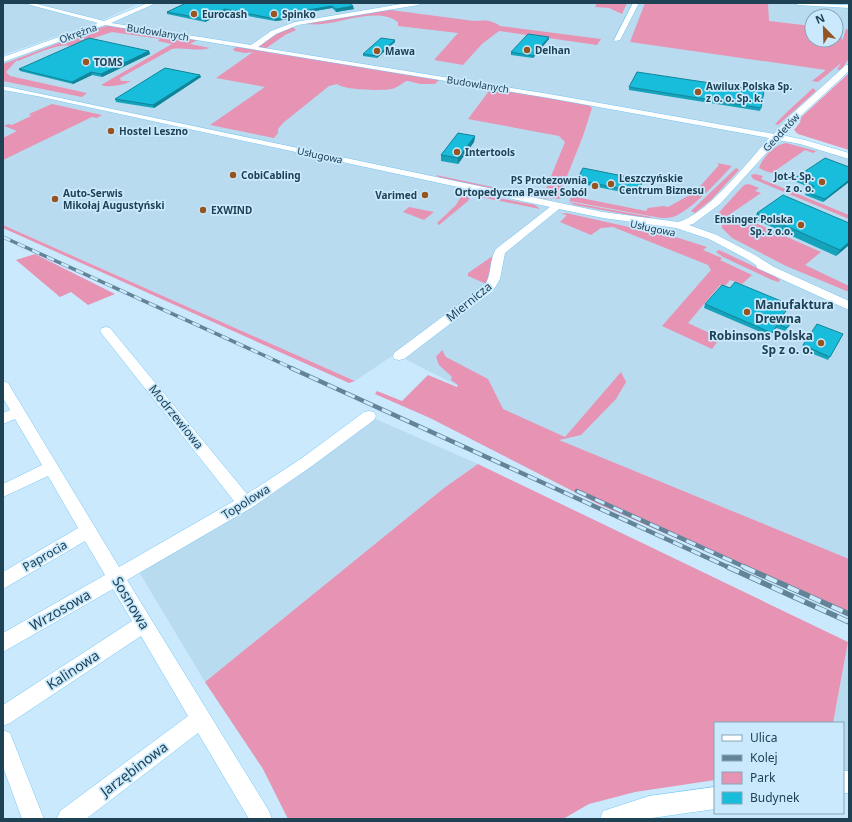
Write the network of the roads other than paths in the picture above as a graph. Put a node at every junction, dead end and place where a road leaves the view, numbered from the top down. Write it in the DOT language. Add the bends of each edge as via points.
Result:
graph roads {
  1 [pos="26,3"];
  2 [pos="153,3"];
  3 [pos="418,3"];
  4 [pos="636,3"];
  5 [pos="798,3"];
  6 [pos="847,7"];
  7 [pos="104,23"];
  8 [pos="617,40"];
  9 [pos="253,47"];
  10 [pos="3,60"];
  11 [pos="849,67"];
  12 [pos="3,83"];
  13 [pos="3,88"];
  14 [pos="37,94"];
  15 [pos="776,137"];
  16 [pos="849,156"];
  17 [pos="716,202"];
  18 [pos="557,206"];
  19 [pos="704,222"];
  20 [pos="690,225"];
  21 [pos="674,228"];
  22 [pos="713,237"];
  23 [pos="702,241"];
  24 [pos="769,270"];
  25 [pos="849,306"];
  26 [pos="106,331"];
  27 [pos="399,356"];
  28 [pos="3,386"];
  29 [pos="18,412"];
  30 [pos="369,416"];
  31 [pos="3,419"];
  32 [pos="52,467"];
  33 [pos="3,491"];
  34 [pos="245,503"];
  35 [pos="88,531"];
  36 [pos="116,578"];
  37 [pos="3,581"];
  38 [pos="144,624"];
  39 [pos="3,643"];
  40 [pos="3,716"];
  41 [pos="201,720"];
  42 [pos="3,740"];
  43 [pos="714,798"];
  44 [pos="651,813"];
  45 [pos="33,819"];
  46 [pos="68,819"];
  47 [pos="261,819"];
  48 [pos="611,819"];
  1 -- 7 [label="street, Budowlanych"];
  2 -- 7 [label="street, Okrężna"];
  3 -- 9 [label="street" via="297,23 265,37"];
  4 -- 8 [label="street"];
  5 -- 6 [label="street"];
  7 -- 9 [label="street, Budowlanych"];
  7 -- 10 [label="street, Okrężna"];
  9 -- 15 [label="street, Budowlanych"];
  11 -- 15 [label="street, Geodetów"];
  12 -- 14 [label="street, Usługowa" via="32,90"];
  13 -- 14 [label="street, Usługowa"];
  14 -- 18 [label="street, Usługowa"];
  15 -- 16 [label="street, Budowlanych"];
  15 -- 17 [label="street, Geodetów"];
  17 -- 19 [label="street, Geodetów" via="713,212"];
  17 -- 20 [label="street, Geodetów"];
  18 -- 21 [label="street, Usługowa" via="624,222"];
  18 -- 27 [label="street, Miernicza" via="500,251 495,279 489,288"];
  19 -- 20 [label="street, Geodetów"];
  19 -- 22 [label="street" via="707,231"];
  20 -- 21 [label="street, Geodetów"];
  20 -- 22 [label="street, Usługowa"];
  20 -- 23 [label="street, Usługowa"];
  21 -- 23 [label="street, Usługowa"];
  22 -- 24 [label="street, Usługowa" via="751,257"];
  23 -- 24 [label="street, Usługowa"];
  24 -- 25 [label="street, Usługowa"];
  26 -- 34 [label="street, Modrzewiowa"];
  28 -- 29 [label="street, Sosnowa"];
  29 -- 31 [label="street"];
  29 -- 32 [label="street, Sosnowa"];
  30 -- 34 [label="street, Topolowa" via="307,462"];
  32 -- 33 [label="street"];
  32 -- 35 [label="street, Sosnowa"];
  34 -- 36 [label="street, Topolowa"];
  35 -- 36 [label="street, Sosnowa"];
  35 -- 37 [label="street, Paprocia"];
  36 -- 38 [label="street, Sosnowa"];
  36 -- 39 [label="street, Wrzosowa"];
  38 -- 40 [label="street, Kalinowa"];
  38 -- 41 [label="street, Sosnowa"];
  41 -- 46 [label="street, Jarzębinowa"];
  41 -- 47 [label="street, Sosnowa"];
  42 -- 45 [label="street"];
  43 -- 44 [label="street"];
  44 -- 48 [label="street"];
}
